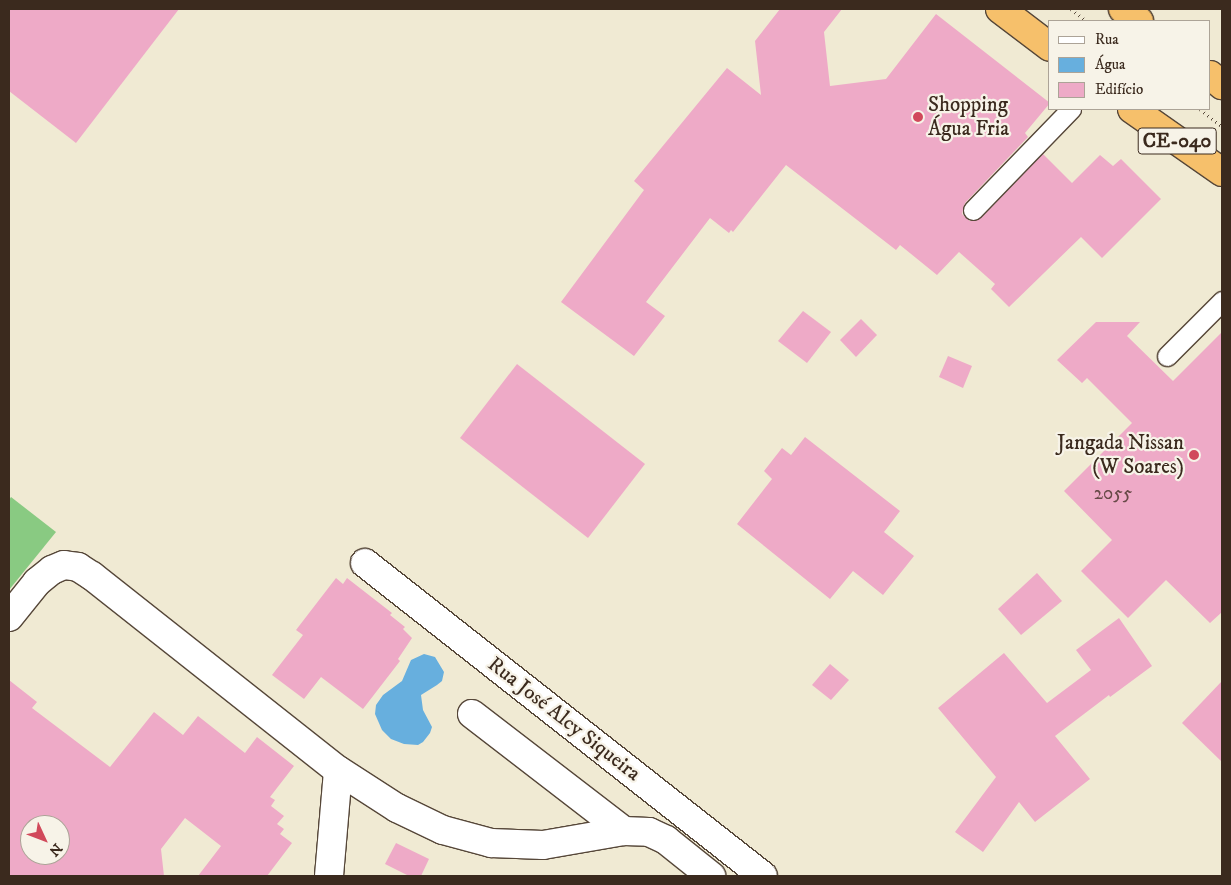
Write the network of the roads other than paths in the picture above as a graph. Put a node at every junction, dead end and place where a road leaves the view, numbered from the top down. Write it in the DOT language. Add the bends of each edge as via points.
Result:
graph roads {
  1 [pos="1000,9"];
  2 [pos="1123,9"];
  3 [pos="1139,20"];
  4 [pos="1048,45"];
  5 [pos="1211,76"];
  6 [pos="1222,85"];
  7 [pos="1070,110"];
  8 [pos="1133,110"];
  9 [pos="1222,172"];
  10 [pos="973,210"];
  11 [pos="1222,302"];
  12 [pos="1167,356"];
  13 [pos="365,563"];
  14 [pos="9,617"];
  15 [pos="472,714"];
  16 [pos="338,770"];
  17 [pos="624,831"];
  18 [pos="329,876"];
  19 [pos="711,876"];
  20 [pos="762,876"];
  1 -- 4 [label="highway"];
  2 -- 3 [label="highway"];
  5 -- 6 [label="highway"];
  7 -- 10 [label="lane"];
  8 -- 9 [label="highway, CE-040"];
  11 -- 12 [label="lane"];
  13 -- 20 [label="street, Rua José Alcy Siqueira"];
  14 -- 16 [label="street" via="37,582 52,570 64,565 78,567"];
  15 -- 17 [label="street"];
  16 -- 17 [label="street" via="397,808 443,830 492,843 543,845"];
  16 -- 18 [label="street"];
  17 -- 19 [label="street" via="649,832 666,840"];
}
